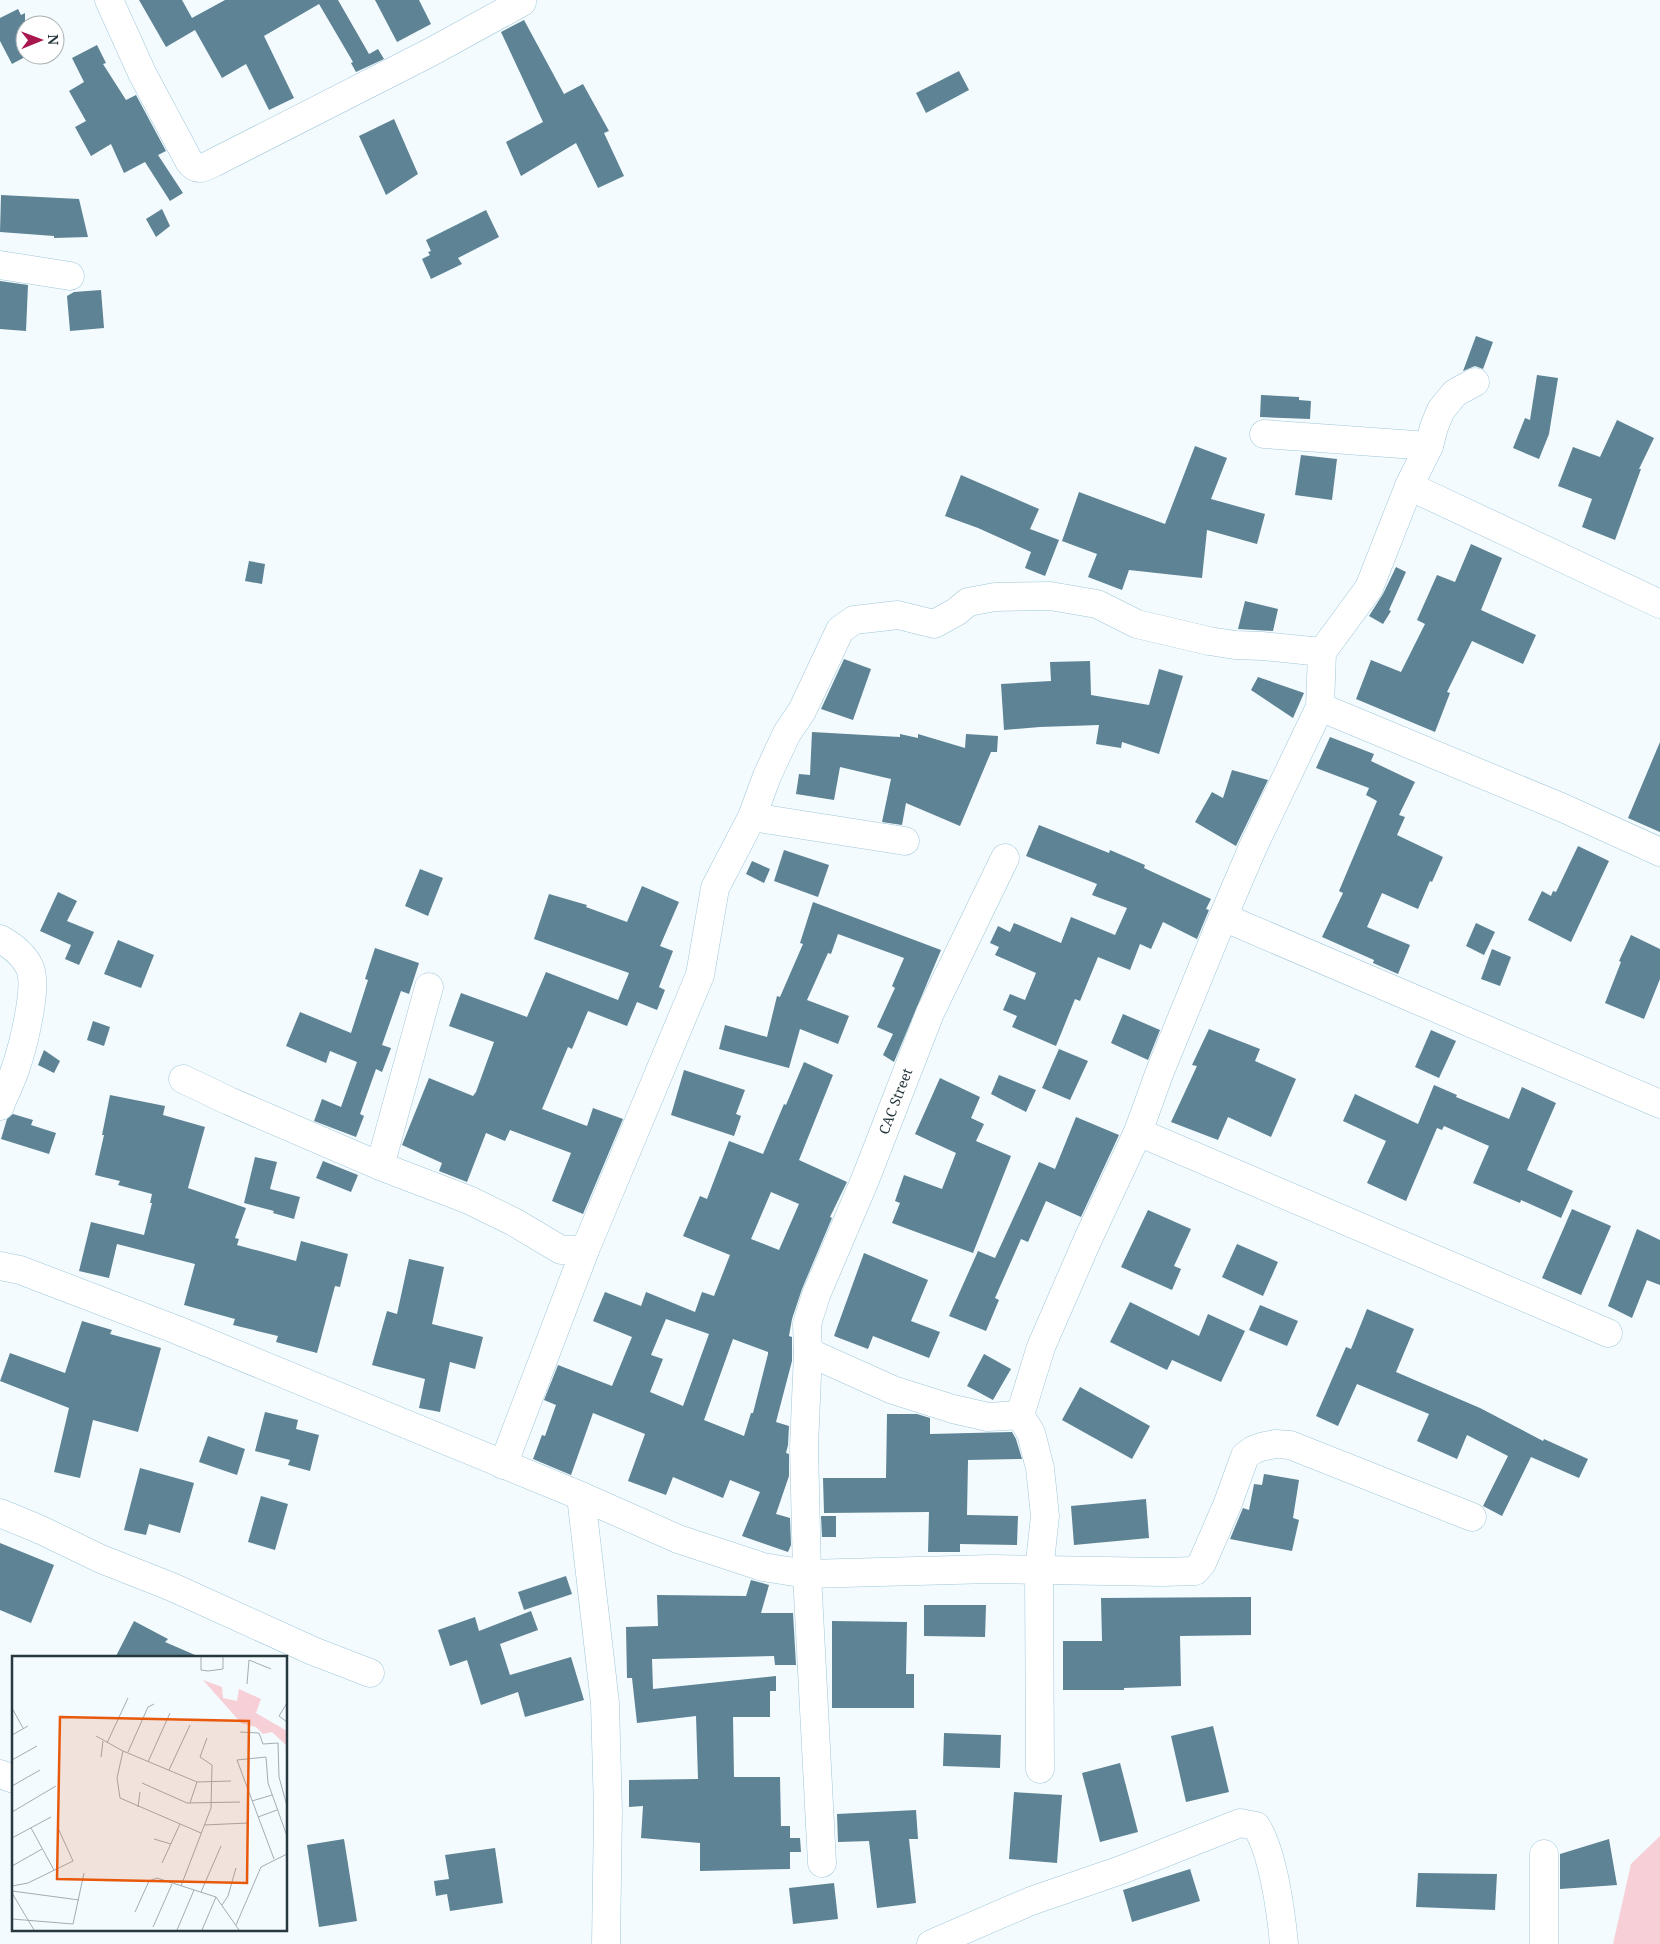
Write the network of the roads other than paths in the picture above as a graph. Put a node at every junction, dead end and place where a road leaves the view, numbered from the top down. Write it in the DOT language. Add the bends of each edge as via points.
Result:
graph roads {
  1 [pos="109,0"];
  2 [pos="522,2"];
  3 [pos="0,265"];
  4 [pos="70,276"];
  5 [pos="1475,382"];
  6 [pos="1264,434"];
  7 [pos="1429,446"];
  8 [pos="1409,486"];
  9 [pos="1660,604"];
  10 [pos="1322,652"];
  11 [pos="1320,707"];
  12 [pos="752,817"];
  13 [pos="905,841"];
  14 [pos="1660,852"];
  15 [pos="1004,858"];
  16 [pos="1223,917"];
  17 [pos="0,939"];
  18 [pos="429,987"];
  19 [pos="183,1079"];
  20 [pos="1660,1104"];
  21 [pos="0,1106"];
  22 [pos="1138,1132"];
  23 [pos="380,1166"];
  24 [pos="585,1250"];
  25 [pos="0,1266"];
  26 [pos="1608,1333"];
  27 [pos="808,1352"];
  28 [pos="1020,1415"];
  29 [pos="503,1465"];
  30 [pos="581,1496"];
  31 [pos="0,1514"];
  32 [pos="1472,1516"];
  33 [pos="1039,1571"];
  34 [pos="807,1574"];
  35 [pos="370,1673"];
  36 [pos="1040,1769"];
  37 [pos="0,1774"];
  38 [pos="12,1778"];
  39 [pos="1544,1854"];
  40 [pos="822,1863"];
  41 [pos="606,1944"];
  42 [pos="931,1944"];
  43 [pos="1284,1944"];
  44 [pos="1544,1944"];
  1 -- 2 [label="street" via="142,73 189,161 198,168 431,52"];
  3 -- 4 [label="street"];
  5 -- 7 [label="street" via="1455,393 1441,410"];
  6 -- 7 [label="street"];
  7 -- 8 [label="street"];
  8 -- 9 [label="street"];
  8 -- 10 [label="street" via="1369,588"];
  10 -- 11 [label="street"];
  10 -- 12 [label="street" via="1235,646 1210,641 1137,624 1097,604 1050,596 995,597 968,602 934,624 898,615 854,620 840,630 771,767"];
  11 -- 14 [label="street"];
  11 -- 16 [label="street"];
  12 -- 13 [label="street"];
  12 -- 24 [label="street" via="715,888 700,975"];
  15 -- 27 [label="street, CAC Street" via="930,1013 816,1295 807,1324"];
  16 -- 20 [label="street"];
  16 -- 22 [label="street"];
  17 -- 21 [label="street" via="22,954 31,970 32,990 28,1023 16,1067"];
  18 -- 23 [label="street"];
  19 -- 23 [label="street"];
  22 -- 26 [label="street"];
  22 -- 28 [label="street" via="1041,1347"];
  23 -- 24 [label="street" via="469,1200 561,1250"];
  24 -- 29 [label="street"];
  25 -- 29 [label="street" via="20,1270 177,1330"];
  27 -- 28 [label="street" via="893,1390 953,1409 988,1417"];
  27 -- 34 [label="street, CAC Street" via="804,1447"];
  28 -- 33 [label="street" via="1031,1433 1040,1468 1045,1516"];
  29 -- 30 [label="street"];
  30 -- 34 [label="street" via="678,1539 763,1567"];
  30 -- 41 [label="street" via="605,1703 608,1811"];
  31 -- 35 [label="street"];
  32 -- 33 [label="street" via="1290,1445 1275,1444 1252,1450 1245,1456 1202,1563 1194,1571"];
  33 -- 34 [label="street"];
  33 -- 36 [label="street"];
  34 -- 40 [label="street, CAC Street"];
  37 -- 38 [label="street"];
  39 -- 44 [label="street"];
  42 -- 43 [label="street" via="1032,1901 1240,1823 1256,1826 1262,1836 1272,1868"];
}
